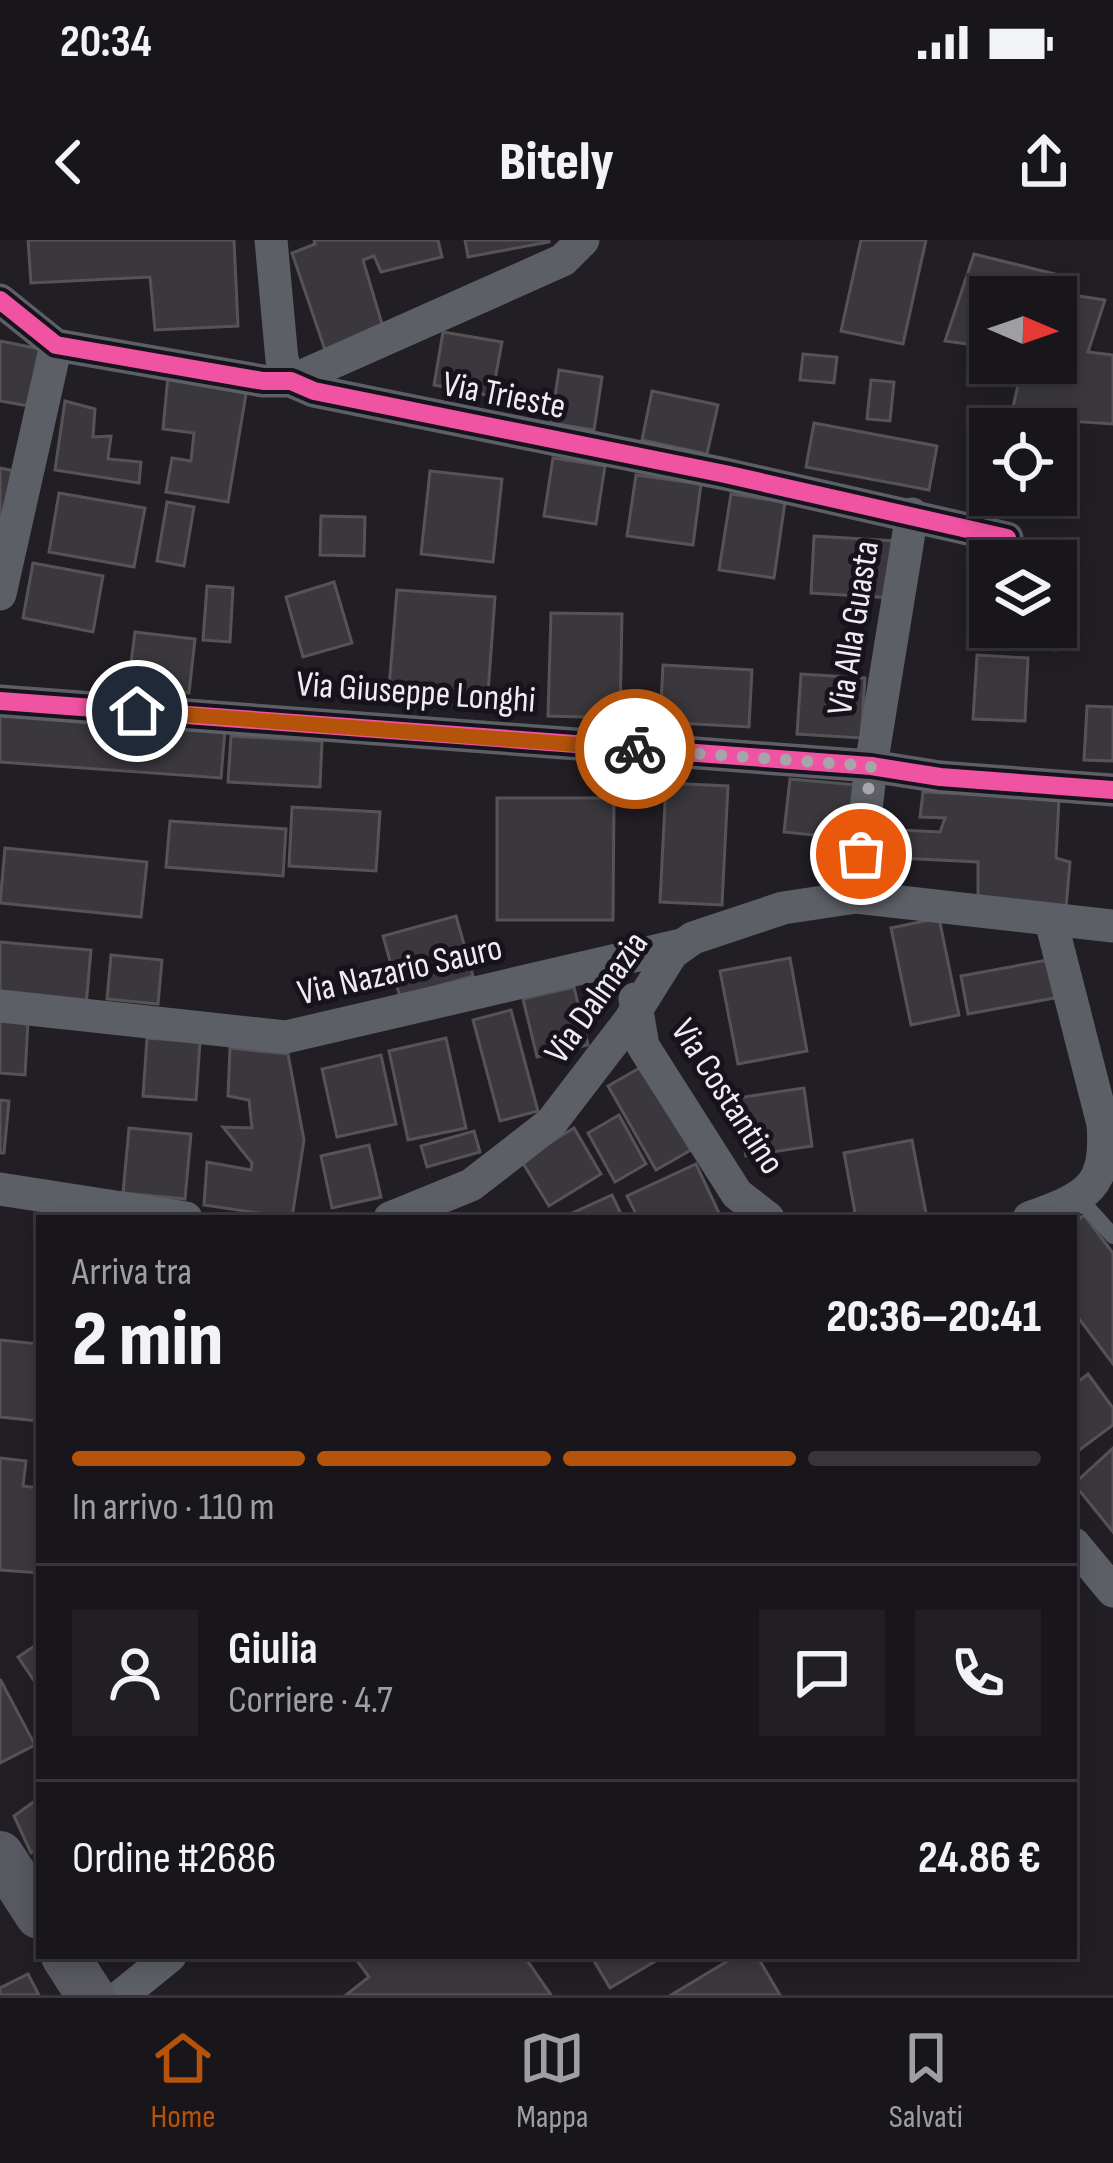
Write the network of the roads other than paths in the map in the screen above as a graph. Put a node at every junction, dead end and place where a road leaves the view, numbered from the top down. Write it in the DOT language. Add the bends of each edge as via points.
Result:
graph roads {
  1 [pos="271,240"];
  2 [pos="583,240"];
  3 [pos="0,300"];
  4 [pos="56,345"];
  5 [pos="291,381"];
  6 [pos="912,514"];
  7 [pos="1007,538"];
  8 [pos="0,594"];
  9 [pos="0,700"];
  10 [pos="871,766"];
  11 [pos="1113,790"];
  12 [pos="856,897"];
  13 [pos="1051,921"];
  14 [pos="1113,926"];
  15 [pos="681,945"];
  16 [pos="600,965"];
  17 [pos="0,1006"];
  18 [pos="637,1010"];
  19 [pos="1108,1166"];
  20 [pos="0,1189"];
  21 [pos="1079,1198"];
  22 [pos="166,1215"];
  23 [pos="398,1215"];
  24 [pos="764,1215"];
  25 [pos="1036,1215"];
  26 [pos="1113,1236"];
  27 [pos="1077,1548"];
  28 [pos="1113,1592"];
  29 [pos="0,1855"];
  30 [pos="36,1911"];
  31 [pos="67,1959"];
  32 [pos="166,1959"];
  33 [pos="90,1995"];
  34 [pos="122,1995"];
  1 -- 5 [label="street" via="280,347"];
  2 -- 5 [label="street" via="563,260"];
  3 -- 4 [label="street, Via Trieste"];
  4 -- 5 [label="street, Via Trieste"];
  4 -- 8 [label="street"];
  5 -- 6 [label="street, Via Trieste"];
  6 -- 7 [label="street, Via Trieste"];
  6 -- 10 [label="street, Via Alla Guasta"];
  9 -- 10 [label="street, Via Giuseppe Longhi"];
  10 -- 11 [label="street, Via Giuseppe Longhi"];
  10 -- 12 [label="street, Via Alla Guasta"];
  12 -- 13 [label="street, Via Dalmazia"];
  12 -- 15 [label="street, Via Dalmazia" via="755,916"];
  13 -- 14 [label="street, Via Dalmazia"];
  13 -- 19 [label="street"];
  15 -- 16 [label="street, Via Nazario Sauro"];
  15 -- 18 [label="street, Via Dalmazia"];
  16 -- 17 [label="street, Via Nazario Sauro" via="286,1037"];
  16 -- 18 [label="street" via="624,974"];
  18 -- 23 [label="street, Via Dalmazia" via="551,1123 471,1184"];
  18 -- 24 [label="street, Via Costantino" via="643,1046 737,1194"];
  19 -- 21 [label="street"];
  20 -- 22 [label="street"];
  21 -- 25 [label="street"];
  21 -- 26 [label="lane"];
  27 -- 28 [label="street"];
  29 -- 30 [label="street"];
  31 -- 33 [label="street"];
  32 -- 34 [label="street"];
}
